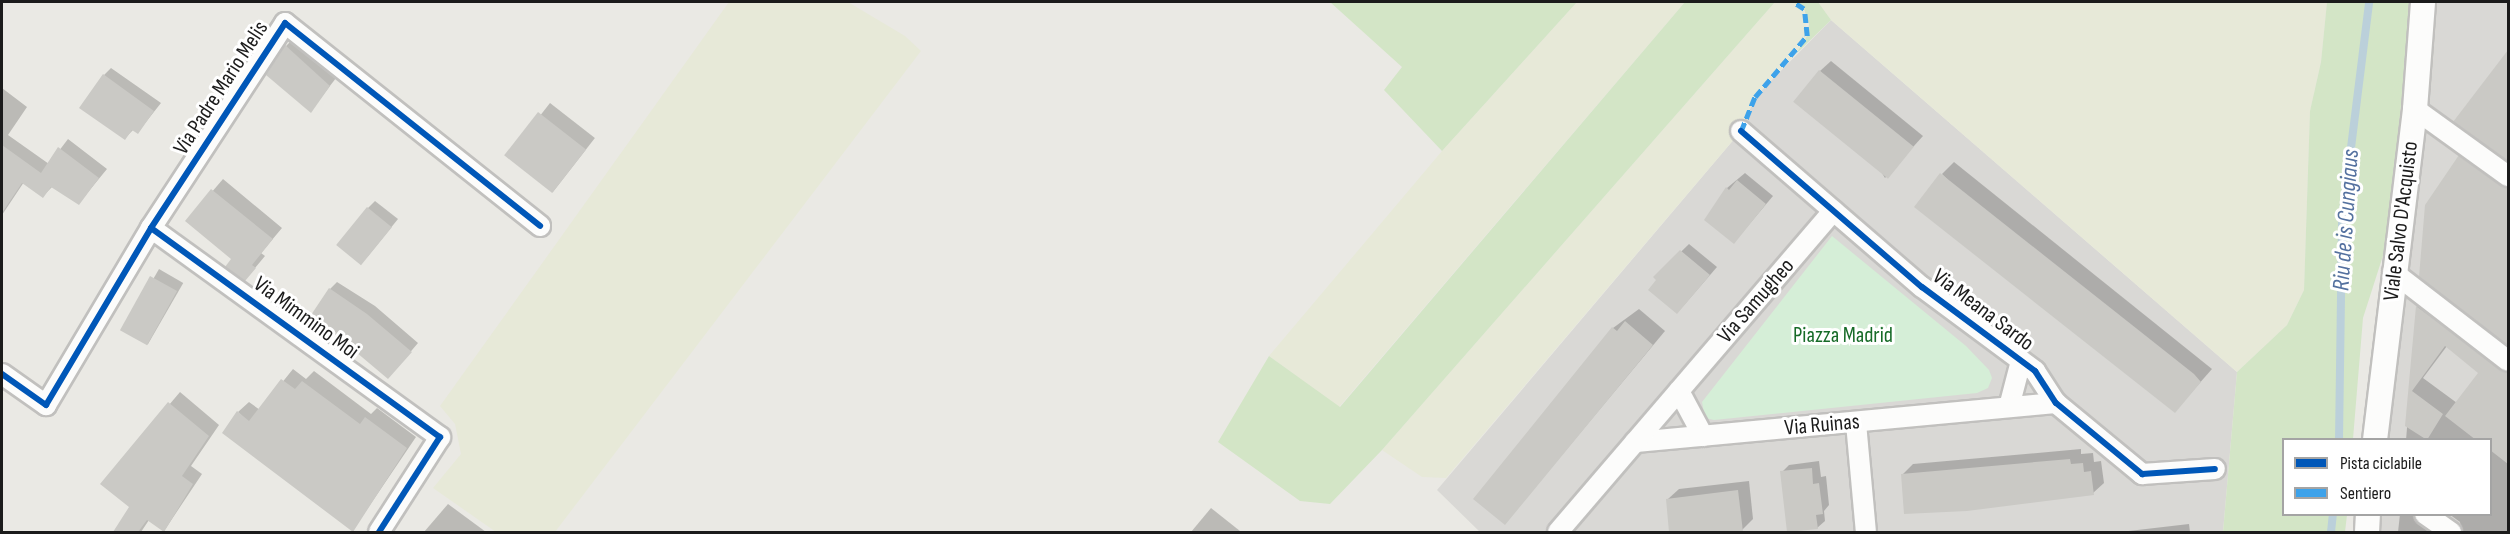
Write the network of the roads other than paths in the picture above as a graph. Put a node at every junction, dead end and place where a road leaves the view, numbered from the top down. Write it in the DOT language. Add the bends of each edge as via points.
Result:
graph roads {
  1 [pos="2423,2"];
  2 [pos="2415,109"];
  3 [pos="1741,131"];
  4 [pos="2508,176"];
  5 [pos="1833,211"];
  6 [pos="540,226"];
  7 [pos="151,228"];
  8 [pos="2393,272"];
  9 [pos="2021,361"];
  10 [pos="2508,362"];
  11 [pos="2,374"];
  12 [pos="1679,391"];
  13 [pos="2056,403"];
  14 [pos="2009,407"];
  15 [pos="1856,423"];
  16 [pos="1703,436"];
  17 [pos="2375,438"];
  18 [pos="1635,442"];
  19 [pos="2215,469"];
  20 [pos="2368,516"];
  21 [pos="2428,516"];
  22 [pos="379,532"];
  23 [pos="1558,532"];
  24 [pos="1866,532"];
  25 [pos="2367,532"];
  26 [pos="2451,532"];
  1 -- 2 [label="street, Viale Salvo D'Acquisto"];
  2 -- 4 [label="street"];
  2 -- 8 [label="street, Viale Salvo D'Acquisto"];
  3 -- 5 [label="street, Via Meana Sardo"];
  5 -- 9 [label="street, Via Meana Sardo" via="1922,287"];
  5 -- 12 [label="street, Via Samugheo"];
  6 -- 7 [label="street, Via Padre Mario Melis" via="285,23"];
  7 -- 11 [label="street, Via Padre Mario Melis" via="46,405"];
  7 -- 22 [label="street, Via Mimmino Moi" via="440,437"];
  8 -- 10 [label="street"];
  8 -- 17 [label="street, Viale Salvo D'Acquisto"];
  9 -- 13 [label="street, Via Meana Sardo" via="2035,371"];
  9 -- 14 [label="street"];
  12 -- 16 [label="street"];
  12 -- 18 [label="street, Via Samugheo"];
  13 -- 14 [label="street, Via Ruinas"];
  13 -- 19 [label="street, Via Meana Sardo" via="2142,474"];
  14 -- 15 [label="street, Via Ruinas"];
  15 -- 16 [label="street, Via Ruinas"];
  15 -- 24 [label="street"];
  16 -- 18 [label="street, Via Ruinas"];
  18 -- 23 [label="street, Via Samugheo"];
  20 -- 25 [label="street"];
  21 -- 26 [label="street"];
}
